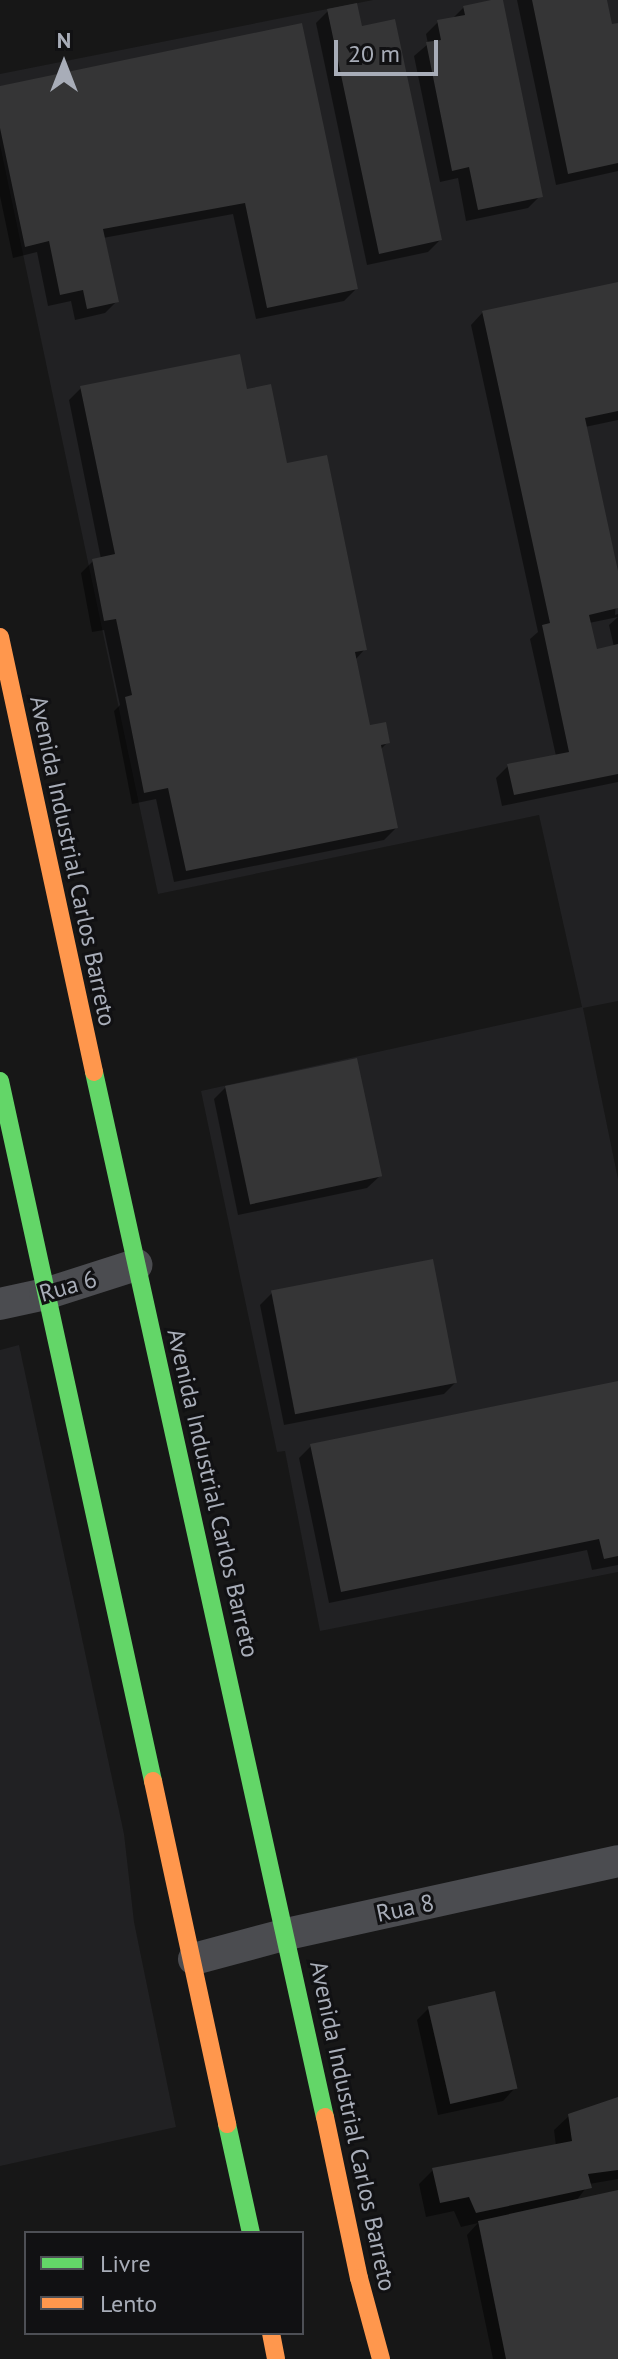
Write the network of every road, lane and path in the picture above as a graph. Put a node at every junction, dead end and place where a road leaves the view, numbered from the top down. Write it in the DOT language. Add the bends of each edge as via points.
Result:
graph roads {
  1 [pos="0,637"];
  2 [pos="0,1081"];
  3 [pos="136,1265"];
  4 [pos="45,1294"];
  5 [pos="0,1304"];
  6 [pos="618,1861"];
  7 [pos="287,1934"];
  8 [pos="194,1959"];
  9 [pos="251,2231"];
  10 [pos="271,2335"];
  11 [pos="276,2359"];
  12 [pos="381,2359"];
  1 -- 3 [label="main road, Avenida Industrial Carlos Barreto"];
  2 -- 4 [label="main road"];
  3 -- 4 [label="street, Rua 6"];
  3 -- 7 [label="main road, Avenida Industrial Carlos Barreto"];
  4 -- 5 [label="street, Rua 6"];
  4 -- 8 [label="main road"];
  6 -- 7 [label="street, Rua 8"];
  7 -- 8 [label="street, Rua 8"];
  7 -- 12 [label="main road, Avenida Industrial Carlos Barreto"];
  8 -- 9 [label="main road"];
  10 -- 11 [label="main road"];
}
